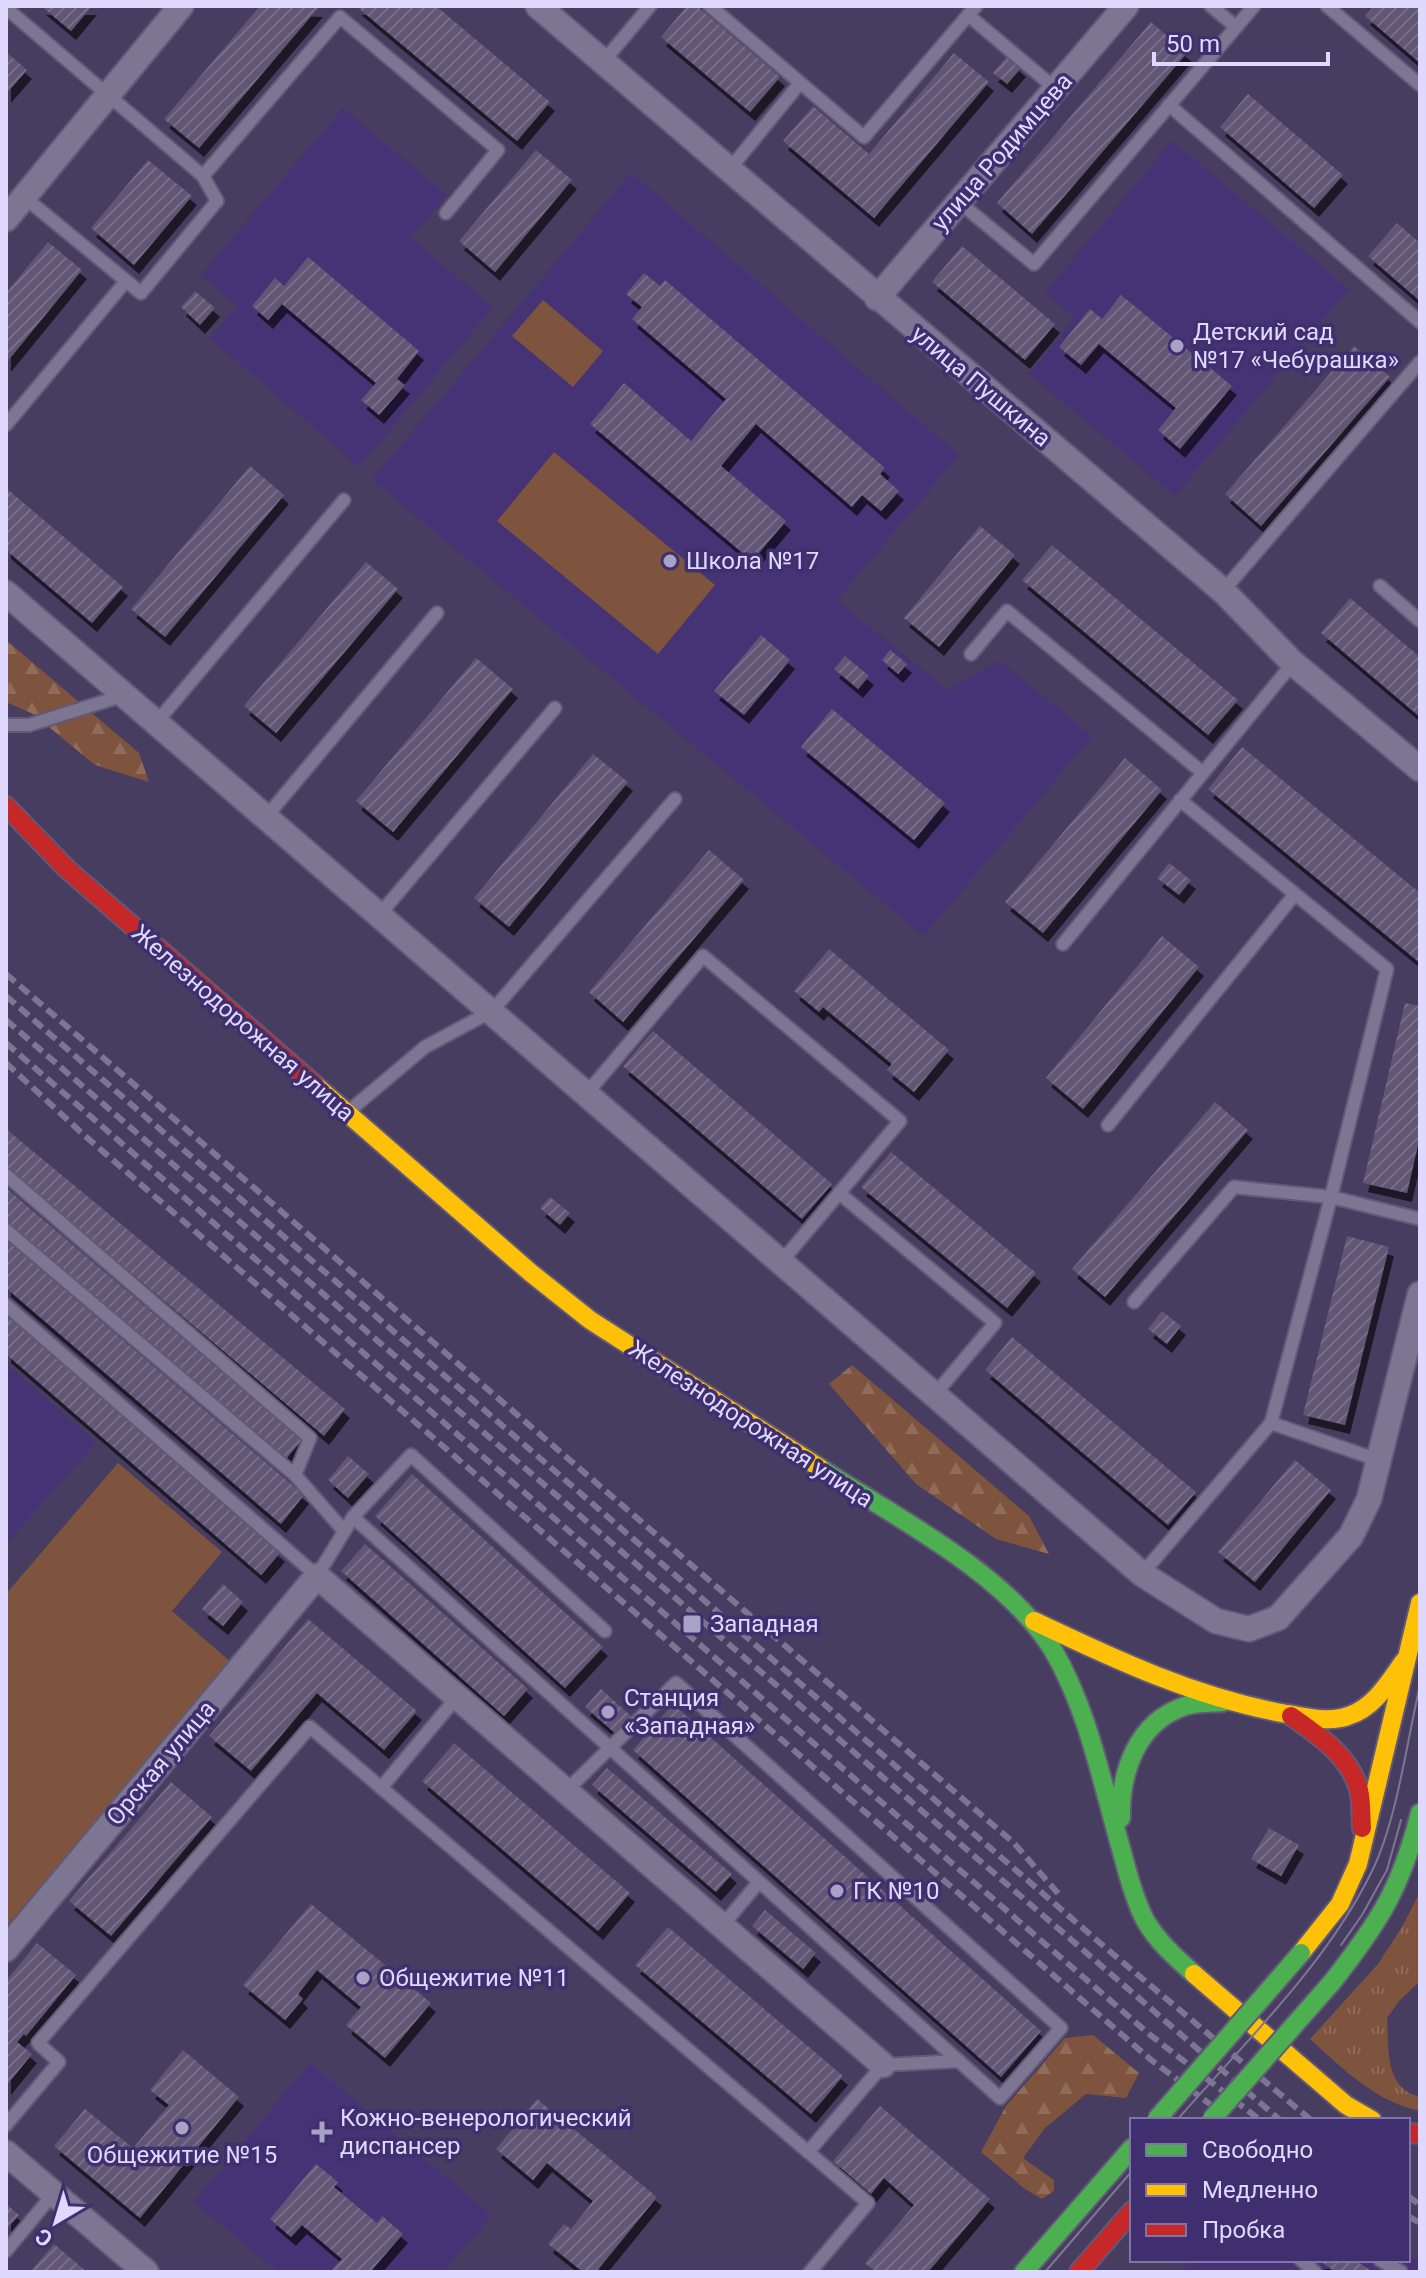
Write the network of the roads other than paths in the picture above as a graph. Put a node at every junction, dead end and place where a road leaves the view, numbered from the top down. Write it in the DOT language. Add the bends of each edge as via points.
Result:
graph roads {
  1 [pos="181,6"];
  2 [pos="538,6"];
  3 [pos="650,6"];
  4 [pos="710,6"];
  5 [pos="1126,6"];
  6 [pos="1211,6"];
  7 [pos="1254,6"];
  8 [pos="1327,6"];
  9 [pos="6,8"];
  10 [pos="972,11"];
  11 [pos="1236,27"];
  12 [pos="603,62"];
  13 [pos="800,83"];
  14 [pos="1420,85"];
  15 [pos="1056,89"];
  16 [pos="107,96"];
  17 [pos="1169,105"];
  18 [pos="729,170"];
  19 [pos="203,176"];
  20 [pos="24,197"];
  21 [pos="959,202"];
  22 [pos="446,213"];
  23 [pos="6,219"];
  24 [pos="126,281"];
  25 [pos="877,298"];
  26 [pos="1420,322"];
  27 [pos="1420,362"];
  28 [pos="6,425"];
  29 [pos="344,500"];
  30 [pos="1380,586"];
  31 [pos="1223,591"];
  32 [pos="6,593"];
  33 [pos="437,613"];
  34 [pos="1420,621"];
  35 [pos="971,654"];
  36 [pos="1293,663"];
  37 [pos="125,695"];
  38 [pos="555,708"];
  39 [pos="156,723"];
  40 [pos="6,725"];
  41 [pos="1420,769"];
  42 [pos="1203,773"];
  43 [pos="675,799"];
  44 [pos="1180,800"];
  45 [pos="6,806"];
  46 [pos="266,817"];
  47 [pos="1295,894"];
  48 [pos="380,914"];
  49 [pos="1063,944"];
  50 [pos="492,1011"];
  51 [pos="587,1093"];
  52 [pos="346,1113"];
  53 [pos="1108,1125"];
  54 [pos="6,1175"];
  55 [pos="839,1193"];
  56 [pos="1331,1197"];
  57 [pos="1420,1219"];
  58 [pos="6,1230"];
  59 [pos="782,1261"];
  60 [pos="1420,1294"];
  61 [pos="1134,1302"];
  62 [pos="6,1305"];
  63 [pos="936,1393"];
  64 [pos="1271,1423"];
  65 [pos="1381,1461"];
  66 [pos="295,1475"];
  67 [pos="353,1517"];
  68 [pos="344,1531"];
  69 [pos="1142,1574"];
  70 [pos="317,1576"];
  71 [pos="1420,1603"];
  72 [pos="1032,1620"];
  73 [pos="605,1631"];
  74 [pos="1410,1652"];
  75 [pos="457,1697"];
  76 [pos="1227,1702"];
  77 [pos="1288,1714"];
  78 [pos="610,1750"];
  79 [pos="381,1788"];
  80 [pos="566,1791"];
  81 [pos="1420,1813"];
  82 [pos="1420,1835"];
  83 [pos="1363,1844"];
  84 [pos="1408,1859"];
  85 [pos="1130,1881"];
  86 [pos="759,1882"];
  87 [pos="722,1926"];
  88 [pos="6,1949"];
  89 [pos="959,2061"];
  90 [pos="883,2065"];
  91 [pos="1158,2118"];
  92 [pos="1213,2118"];
  93 [pos="1369,2118"];
  94 [pos="6,2125"];
  95 [pos="1130,2150"];
  96 [pos="808,2152"];
  97 [pos="6,2153"];
  98 [pos="54,2193"];
  99 [pos="1130,2213"];
  100 [pos="6,2251"];
  101 [pos="1384,2262"];
  102 [pos="146,2272"];
  103 [pos="810,2272"];
  104 [pos="1024,2272"];
  105 [pos="1079,2272"];
  106 [pos="1401,2272"];
  1 -- 16 [label="street"];
  2 -- 12 [label="street, улица Пушкина"];
  3 -- 12 [label="lane"];
  4 -- 13 [label="lane"];
  5 -- 15 [label="street, улица Родимцева"];
  6 -- 11 [label="lane"];
  7 -- 11 [label="lane"];
  8 -- 14 [label="lane"];
  9 -- 16 [label="lane"];
  10 -- 13 [label="lane" via="864,137"];
  10 -- 15 [label="lane"];
  11 -- 17 [label="lane"];
  12 -- 18 [label="street, улица Пушкина"];
  13 -- 18 [label="lane"];
  15 -- 21 [label="street, улица Родимцева"];
  16 -- 19 [label="lane"];
  16 -- 20 [label="street"];
  17 -- 21 [label="lane" via="1034,264"];
  17 -- 26 [label="lane"];
  18 -- 25 [label="street, улица Пушкина"];
  19 -- 22 [label="lane" via="340,17 498,150"];
  19 -- 24 [label="lane" via="217,201 141,293"];
  20 -- 23 [label="street"];
  20 -- 24 [label="lane"];
  21 -- 25 [label="street, улица Родимцева"];
  24 -- 28 [label="lane"];
  25 -- 31 [label="street, улица Пушкина"];
  27 -- 31 [label="lane"];
  29 -- 39 [label="lane"];
  30 -- 34 [label="lane"];
  31 -- 36 [label="street, улица Пушкина"];
  32 -- 37 [label="street"];
  33 -- 46 [label="lane"];
  35 -- 42 [label="lane" via="1007,611"];
  36 -- 41 [label="street, улица Пушкина"];
  36 -- 42 [label="lane"];
  37 -- 39 [label="street"];
  37 -- 40 [label="lane" via="29,725"];
  38 -- 48 [label="lane"];
  39 -- 46 [label="street"];
  42 -- 44 [label="lane"];
  43 -- 50 [label="lane"];
  44 -- 47 [label="lane"];
  44 -- 49 [label="lane"];
  45 -- 52 [label="main road, Железнодорожная улица" via="67,869"];
  46 -- 48 [label="street"];
  47 -- 53 [label="lane"];
  47 -- 56 [label="lane" via="1387,969"];
  48 -- 50 [label="street"];
  50 -- 51 [label="street"];
  50 -- 52 [label="lane" via="425,1047"];
  51 -- 55 [label="lane" via="703,956 900,1121"];
  51 -- 59 [label="street"];
  52 -- 72 [label="main road, Железнодорожная улица" via="590,1320 967,1563"];
  54 -- 66 [label="lane" via="310,1438"];
  55 -- 59 [label="lane"];
  55 -- 63 [label="lane" via="995,1323"];
  56 -- 57 [label="lane"];
  56 -- 61 [label="lane" via="1234,1187"];
  56 -- 64 [label="lane"];
  58 -- 66 [label="lane"];
  59 -- 63 [label="street"];
  60 -- 65 [label="street"];
  62 -- 70 [label="lane"];
  63 -- 69 [label="street"];
  64 -- 65 [label="lane"];
  64 -- 69 [label="lane"];
  65 -- 69 [label="street" via="1351,1536 1278,1618 1249,1629 1216,1621"];
  66 -- 68 [label="lane"];
  67 -- 68 [label="lane"];
  67 -- 73 [label="lane" via="411,1455"];
  67 -- 78 [label="lane"];
  68 -- 70 [label="lane"];
  70 -- 75 [label="street"];
  70 -- 88 [label="street, Орская улица"];
  71 -- 74 [label="main road"];
  72 -- 76 [label="main road" via="1159,1678"];
  72 -- 85 [label="main road, Железнодорожная улица" via="1080,1703"];
  74 -- 77 [label="main road" via="1383,1693 1353,1715 1329,1720"];
  74 -- 83 [label="main road"];
  75 -- 79 [label="lane"];
  75 -- 80 [label="street"];
  76 -- 77 [label="main road"];
  76 -- 85 [label="main road" via="1187,1706 1149,1729 1133,1750 1120,1804"];
  77 -- 83 [label="main road" via="1323,1738 1349,1766 1359,1790"];
  78 -- 80 [label="lane"];
  78 -- 86 [label="lane"];
  78 -- 89 [label="lane" via="676,1683 1061,2028 1000,2098"];
  79 -- 94 [label="lane" via="310,1727 38,2043 59,2062"];
  79 -- 96 [label="lane"];
  80 -- 87 [label="street"];
  81 -- 84 [label="main road"];
  82 -- 84 [label="main road"];
  83 -- 91 [label="main road, bridge" via="1340,1904"];
  84 -- 92 [label="main road, bridge" via="1376,1926"];
  85 -- 93 [label="main road, Железнодорожная улица" via="1146,1921 1165,1947 1346,2105"];
  86 -- 87 [label="lane"];
  86 -- 89 [label="lane"];
  87 -- 90 [label="street"];
  89 -- 90 [label="lane"];
  90 -- 96 [label="lane"];
  95 -- 104 [label="main road"];
  96 -- 103 [label="lane" via="868,2203"];
  97 -- 98 [label="street"];
  98 -- 100 [label="lane"];
  98 -- 102 [label="street"];
  99 -- 105 [label="main road"];
  101 -- 106 [label="lane"];
}
